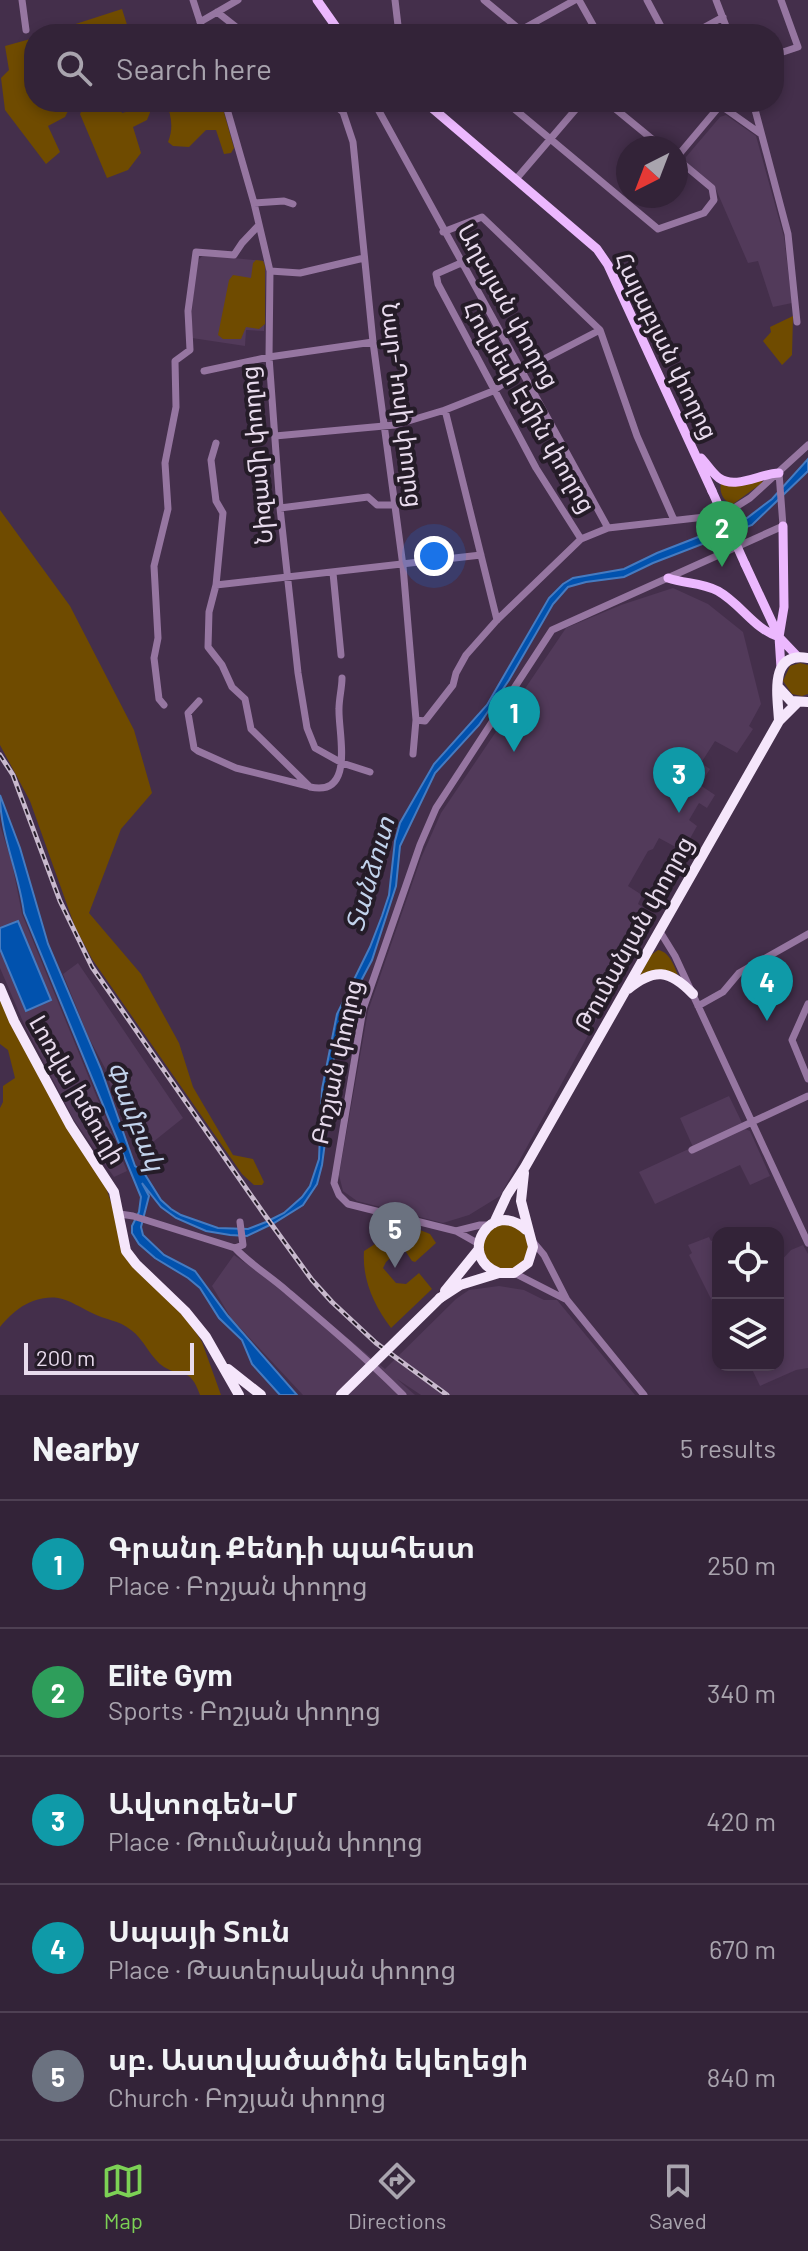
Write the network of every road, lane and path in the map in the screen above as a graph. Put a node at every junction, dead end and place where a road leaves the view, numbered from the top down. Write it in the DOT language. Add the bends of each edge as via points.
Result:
graph roads {
  1 [pos="22,0"];
  2 [pos="193,0"];
  3 [pos="238,0"];
  4 [pos="317,0"];
  5 [pos="395,0"];
  6 [pos="484,0"];
  7 [pos="577,0"];
  8 [pos="647,0"];
  9 [pos="716,0"];
  10 [pos="781,0"];
  11 [pos="217,12"];
  12 [pos="723,17"];
  13 [pos="200,22"];
  14 [pos="25,24"];
  15 [pos="232,24"];
  16 [pos="333,24"];
  17 [pos="398,24"];
  18 [pos="513,24"];
  19 [pos="536,24"];
  20 [pos="592,24"];
  21 [pos="660,24"];
  22 [pos="710,24"];
  23 [pos="725,24"];
  24 [pos="784,52"];
  25 [pos="228,112"];
  26 [pos="343,112"];
  27 [pos="379,112"];
  28 [pos="437,112"];
  29 [pos="518,112"];
  30 [pos="574,112"];
  31 [pos="619,112"];
  32 [pos="714,112"];
  33 [pos="733,112"];
  34 [pos="756,112"];
  35 [pos="762,135"];
  36 [pos="648,136"];
  37 [pos="551,139"];
  38 [pos="688,143"];
  39 [pos="688,168"];
  40 [pos="517,178"];
  41 [pos="616,194"];
  42 [pos="254,203"];
  43 [pos="293,204"];
  44 [pos="633,208"];
  45 [pos="259,225"];
  46 [pos="443,232"];
  47 [pos="364,258"];
  48 [pos="461,263"];
  49 [pos="270,271"];
  50 [pos="797,322"];
  51 [pos="600,330"];
  52 [pos="373,342"];
  53 [pos="269,357"];
  54 [pos="204,371"];
  55 [pos="521,371"];
  56 [pos="493,391"];
  57 [pos="445,410"];
  58 [pos="384,426"];
  59 [pos="275,436"];
  60 [pos="216,443"];
  61 [pos="808,445"];
  62 [pos="695,453"];
  63 [pos="779,473"];
  64 [pos="395,505"];
  65 [pos="280,508"];
  66 [pos="674,520"];
  67 [pos="783,526"];
  68 [pos="608,528"];
  69 [pos="581,539"];
  70 [pos="481,555"];
  71 [pos="403,566"];
  72 [pos="333,573"];
  73 [pos="288,577"];
  74 [pos="668,578"];
  75 [pos="216,585"];
  76 [pos="497,620"];
  77 [pos="779,637"];
  78 [pos="341,655"];
  79 [pos="804,657"];
  80 [pos="781,668"];
  81 [pos="342,678"];
  82 [pos="778,686"];
  83 [pos="199,701"];
  84 [pos="804,704"];
  85 [pos="164,705"];
  86 [pos="416,720"];
  87 [pos="779,721"];
  88 [pos="413,754"];
  89 [pos="342,763"];
  90 [pos="370,772"];
  91 [pos="310,787"];
  92 [pos="659,930"];
  93 [pos="808,934"];
  94 [pos="0,988"];
  95 [pos="624,993"];
  96 [pos="693,994"];
  97 [pos="808,1004"];
  98 [pos="698,1006"];
  99 [pos="808,1079"];
  100 [pos="808,1096"];
  101 [pos="753,1121"];
  102 [pos="692,1150"];
  103 [pos="525,1167"];
  104 [pos="120,1214"];
  105 [pos="240,1222"];
  106 [pos="492,1224"];
  107 [pos="456,1231"];
  108 [pos="527,1231"];
  109 [pos="532,1242"];
  110 [pos="808,1243"];
  111 [pos="479,1246"];
  112 [pos="235,1248"];
  113 [pos="499,1273"];
  114 [pos="514,1273"];
  115 [pos="440,1298"];
  116 [pos="567,1300"];
  117 [pos="224,1366"];
  118 [pos="239,1395"];
  119 [pos="261,1395"];
  120 [pos="341,1395"];
  121 [pos="403,1395"];
  122 [pos="644,1395"];
  1 -- 14 [label="street"];
  2 -- 13 [label="street"];
  3 -- 11 [label="street"];
  4 -- 16 [label="main road"];
  5 -- 17 [label="street"];
  6 -- 18 [label="street"];
  7 -- 19 [label="street"];
  7 -- 20 [label="street"];
  8 -- 21 [label="street"];
  9 -- 12 [label="street"];
  10 -- 24 [label="street" via="798,47"];
  11 -- 13 [label="street"];
  11 -- 15 [label="street"];
  12 -- 22 [label="street"];
  12 -- 23 [label="street"];
  25 -- 42 [label="street, Նիզամի փողոց"];
  26 -- 47 [label="street, Նար-Դոսի փողոց" via="353,142"];
  27 -- 46 [label="street, Աղայան փողոց"];
  28 -- 40 [label="main road, Հալաբյան փողոց"];
  29 -- 37 [label="street"];
  30 -- 37 [label="street"];
  31 -- 36 [label="street"];
  32 -- 38 [label="street"];
  33 -- 35 [label="street"];
  34 -- 35 [label="street"];
  35 -- 50 [label="street" via="788,234"];
  37 -- 40 [label="street"];
  37 -- 41 [label="street"];
  39 -- 44 [label="street" via="712,188 714,200 704,213 658,229"];
  40 -- 62 [label="main road, Հալաբյան փողոց" via="591,241 608,265"];
  42 -- 43 [label="street"];
  42 -- 45 [label="street, Նիզամի փողոց"];
  45 -- 49 [label="street, Նիզամի փողոց"];
  45 -- 85 [label="street" via="234,255 196,252 188,311 190,350 175,361 176,407 165,463 168,509 154,566 154,658"];
  46 -- 48 [label="street, Աղայան փողոց"];
  46 -- 51 [label="street" via="482,217"];
  47 -- 49 [label="street" via="300,273"];
  47 -- 52 [label="street, Նար-Դոսի փողոց"];
  48 -- 55 [label="street, Աղայան փողոց"];
  48 -- 56 [label="street, Հովսեփ Էմին փողոց" via="436,274 436,279"];
  49 -- 53 [label="street, Նիզամի փողոց"];
  51 -- 55 [label="street"];
  51 -- 66 [label="street"];
  52 -- 53 [label="street"];
  52 -- 58 [label="street, Նար-Դոսի փողոց"];
  53 -- 54 [label="street"];
  53 -- 59 [label="street, Նիզամի փողոց"];
  55 -- 56 [label="street"];
  55 -- 68 [label="street, Աղայան փողոց"];
  56 -- 57 [label="street"];
  56 -- 69 [label="street, Հովսեփ Էմին փողոց"];
  57 -- 58 [label="street"];
  57 -- 70 [label="street"];
  58 -- 59 [label="street"];
  58 -- 64 [label="street, Նար-Դոսի փողոց"];
  59 -- 65 [label="street, Նիզամի փողոց"];
  60 -- 75 [label="street" via="211,460 216,501 223,513"];
  61 -- 63 [label="street"];
  62 -- 63 [label="main road" via="727,481"];
  62 -- 77 [label="main road, Հալաբյան փողոց, bridge"];
  63 -- 66 [label="street" via="731,510"];
  63 -- 67 [label="street"];
  64 -- 65 [label="street" via="377,505 368,497"];
  64 -- 71 [label="street, Նար-Դոսի փողոց"];
  65 -- 73 [label="street, Նիզամի փողոց"];
  66 -- 68 [label="street"];
  67 -- 74 [label="street, Բոշյան փողոց"];
  67 -- 77 [label="main road"];
  68 -- 69 [label="street"];
  69 -- 76 [label="street"];
  70 -- 71 [label="street"];
  70 -- 76 [label="street"];
  71 -- 72 [label="street"];
  71 -- 86 [label="street, Նար-Դոսի փողոց"];
  72 -- 73 [label="street"];
  72 -- 78 [label="street"];
  73 -- 75 [label="street"];
  73 -- 89 [label="street, Նիզամի փողոց" via="307,728 315,748"];
  74 -- 77 [label="main road" via="703,583 745,611 765,634"];
  74 -- 107 [label="street, Բոշյան փողոց" via="552,630 436,808 363,1009 334,1175 336,1189 355,1206"];
  75 -- 91 [label="street" via="208,647 245,699 251,729"];
  76 -- 86 [label="street" via="466,655 453,685 425,721"];
  77 -- 79 [label="main road"];
  77 -- 80 [label="main road"];
  79 -- 80 [label="highway"];
  80 -- 82 [label="highway"];
  81 -- 89 [label="street"];
  82 -- 84 [label="highway" via="785,698"];
  82 -- 87 [label="highway"];
  83 -- 91 [label="street" via="188,713 194,748 236,768"];
  84 -- 87 [label="highway, Թումանյան փողոց"];
  86 -- 88 [label="street"];
  87 -- 92 [label="highway, Թումանյան փողոց"];
  89 -- 90 [label="street, Նիզամի փողոց"];
  89 -- 91 [label="street" via="332,782"];
  92 -- 95 [label="highway, Թումանյան փողոց"];
  92 -- 96 [label="street"];
  93 -- 98 [label="street" via="739,973 723,992"];
  94 -- 104 [label="highway, Լոռվա խճուղի" via="70,1125 114,1192"];
  95 -- 96 [label="highway" via="657,973 674,978"];
  95 -- 103 [label="highway, Թումանյան փողոց"];
  96 -- 98 [label="street"];
  97 -- 99 [label="street" via="792,1040"];
  98 -- 101 [label="street"];
  100 -- 101 [label="street"];
  101 -- 102 [label="street"];
  101 -- 110 [label="street"];
  103 -- 106 [label="highway, Թումանյան փողոց"];
  103 -- 108 [label="highway" via="521,1198"];
  104 -- 112 [label="street"];
  104 -- 117 [label="highway, Լոռվա խճուղի" via="126,1251 185,1311"];
  105 -- 112 [label="street" via="243,1245"];
  106 -- 107 [label="street, Բոշյան փողոց"];
  106 -- 108 [label="highway" via="509,1220"];
  106 -- 111 [label="highway"];
  107 -- 111 [label="street, Բոշյան փողոց"];
  108 -- 109 [label="highway"];
  109 -- 114 [label="highway" via="528,1263"];
  109 -- 116 [label="street"];
  111 -- 113 [label="highway" via="487,1267"];
  111 -- 115 [label="highway"];
  112 -- 121 [label="street"];
  113 -- 114 [label="highway"];
  113 -- 115 [label="highway" via="460,1285"];
  114 -- 116 [label="street"];
  115 -- 120 [label="highway, bridge"];
  116 -- 122 [label="street"];
  117 -- 118 [label="highway"];
  117 -- 119 [label="highway"];
}
